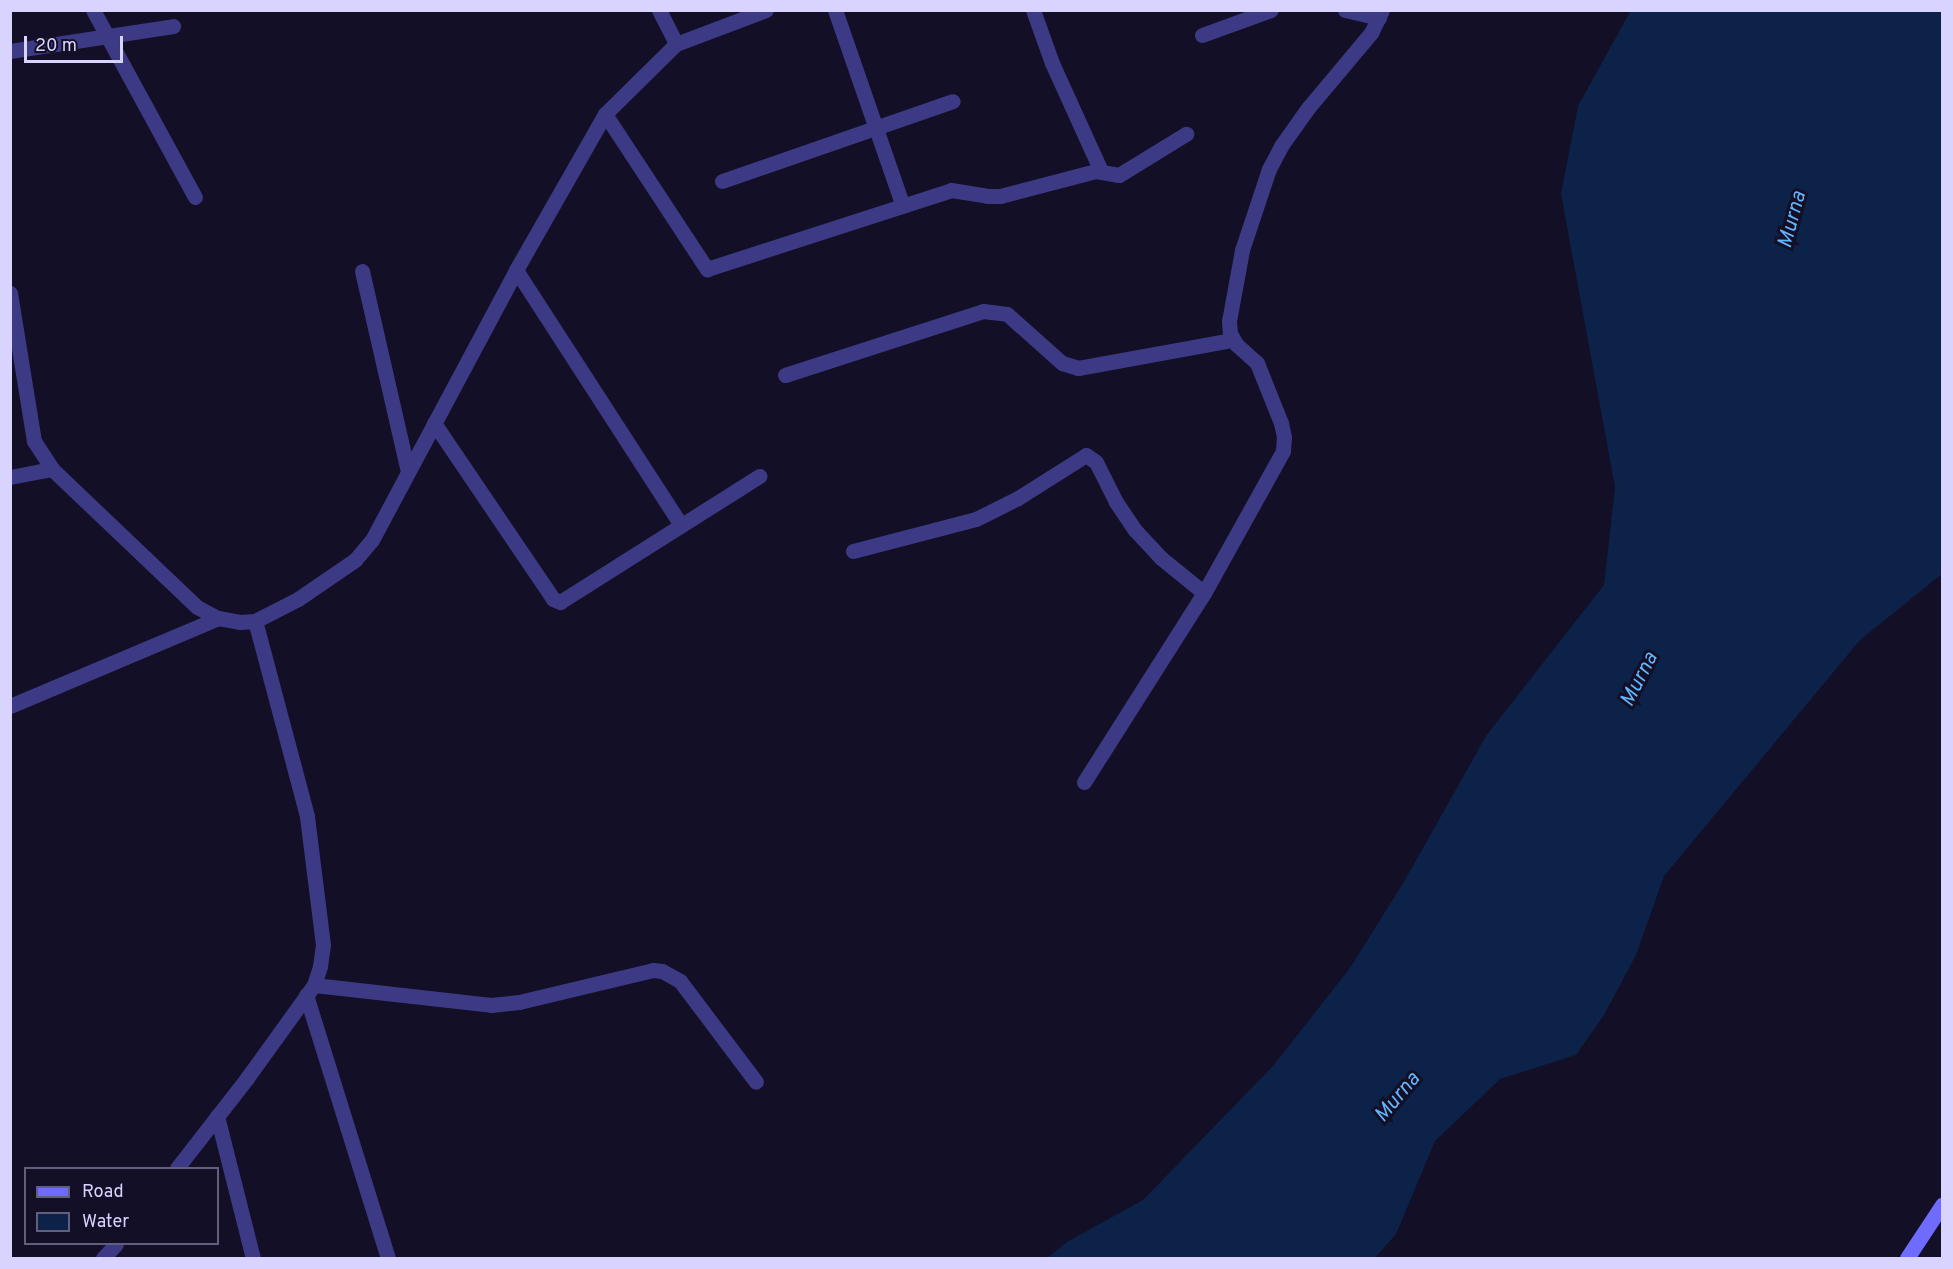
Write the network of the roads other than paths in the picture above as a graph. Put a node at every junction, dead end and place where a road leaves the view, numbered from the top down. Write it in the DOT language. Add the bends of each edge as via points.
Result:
graph roads {
  1 [pos="93,10"];
  2 [pos="658,10"];
  3 [pos="766,10"];
  4 [pos="835,10"];
  5 [pos="1033,10"];
  6 [pos="1271,10"];
  7 [pos="1346,10"];
  8 [pos="1381,14"];
  9 [pos="173,26"];
  10 [pos="1202,35"];
  11 [pos="107,37"];
  12 [pos="676,44"];
  13 [pos="10,51"];
  14 [pos="953,101"];
  15 [pos="605,114"];
  16 [pos="876,129"];
  17 [pos="1186,134"];
  18 [pos="1101,171"];
  19 [pos="723,181"];
  20 [pos="195,197"];
  21 [pos="903,206"];
  22 [pos="516,270"];
  23 [pos="362,271"];
  24 [pos="10,293"];
  25 [pos="1232,340"];
  26 [pos="785,375"];
  27 [pos="434,423"];
  28 [pos="52,469"];
  29 [pos="408,472"];
  30 [pos="759,476"];
  31 [pos="10,477"];
  32 [pos="681,525"];
  33 [pos="853,551"];
  34 [pos="1204,593"];
  35 [pos="218,618"];
  36 [pos="255,621"];
  37 [pos="10,706"];
  38 [pos="1084,782"];
  39 [pos="310,990"];
  40 [pos="756,1082"];
  41 [pos="217,1116"];
  42 [pos="178,1167"];
  43 [pos="1942,1205"];
  44 [pos="115,1245"];
  45 [pos="104,1258"];
  46 [pos="254,1258"];
  47 [pos="388,1258"];
  48 [pos="1907,1258"];
  1 -- 11 [label="street"];
  2 -- 12 [label="street"];
  3 -- 12 [label="street"];
  4 -- 16 [label="street"];
  5 -- 18 [label="street" via="1052,63"];
  6 -- 10 [label="street"];
  7 -- 8 [label="street"];
  8 -- 25 [label="street" via="1371,33 1294,127 1269,169 1242,250 1229,321"];
  9 -- 11 [label="street"];
  11 -- 13 [label="street"];
  11 -- 20 [label="street"];
  12 -- 15 [label="street"];
  14 -- 16 [label="street"];
  15 -- 21 [label="street" via="707,269"];
  15 -- 22 [label="street"];
  16 -- 19 [label="street"];
  16 -- 21 [label="street"];
  17 -- 18 [label="street" via="1124,173"];
  18 -- 21 [label="street" via="1000,195 951,190"];
  22 -- 27 [label="street"];
  22 -- 32 [label="street"];
  23 -- 29 [label="street"];
  24 -- 28 [label="street" via="34,441"];
  25 -- 26 [label="street" via="1078,368 1062,363 1007,314 983,311"];
  25 -- 34 [label="street" via="1257,363 1281,423 1284,444"];
  27 -- 29 [label="street"];
  27 -- 32 [label="street" via="553,599 560,602"];
  28 -- 31 [label="street"];
  28 -- 35 [label="street" via="197,607"];
  29 -- 36 [label="street" via="372,540 355,560 298,599"];
  30 -- 32 [label="street"];
  33 -- 34 [label="street" via="976,519 1086,455 1096,462 1135,530 1161,558"];
  34 -- 38 [label="street"];
  35 -- 36 [label="street"];
  35 -- 37 [label="street"];
  36 -- 39 [label="street" via="308,816 322,945 320,966"];
  39 -- 40 [label="street" via="491,1005 662,971 680,981"];
  39 -- 41 [label="street"];
  39 -- 47 [label="street"];
  41 -- 42 [label="street"];
  41 -- 46 [label="street"];
  43 -- 48 [label="street"];
  44 -- 45 [label="street"];
}
